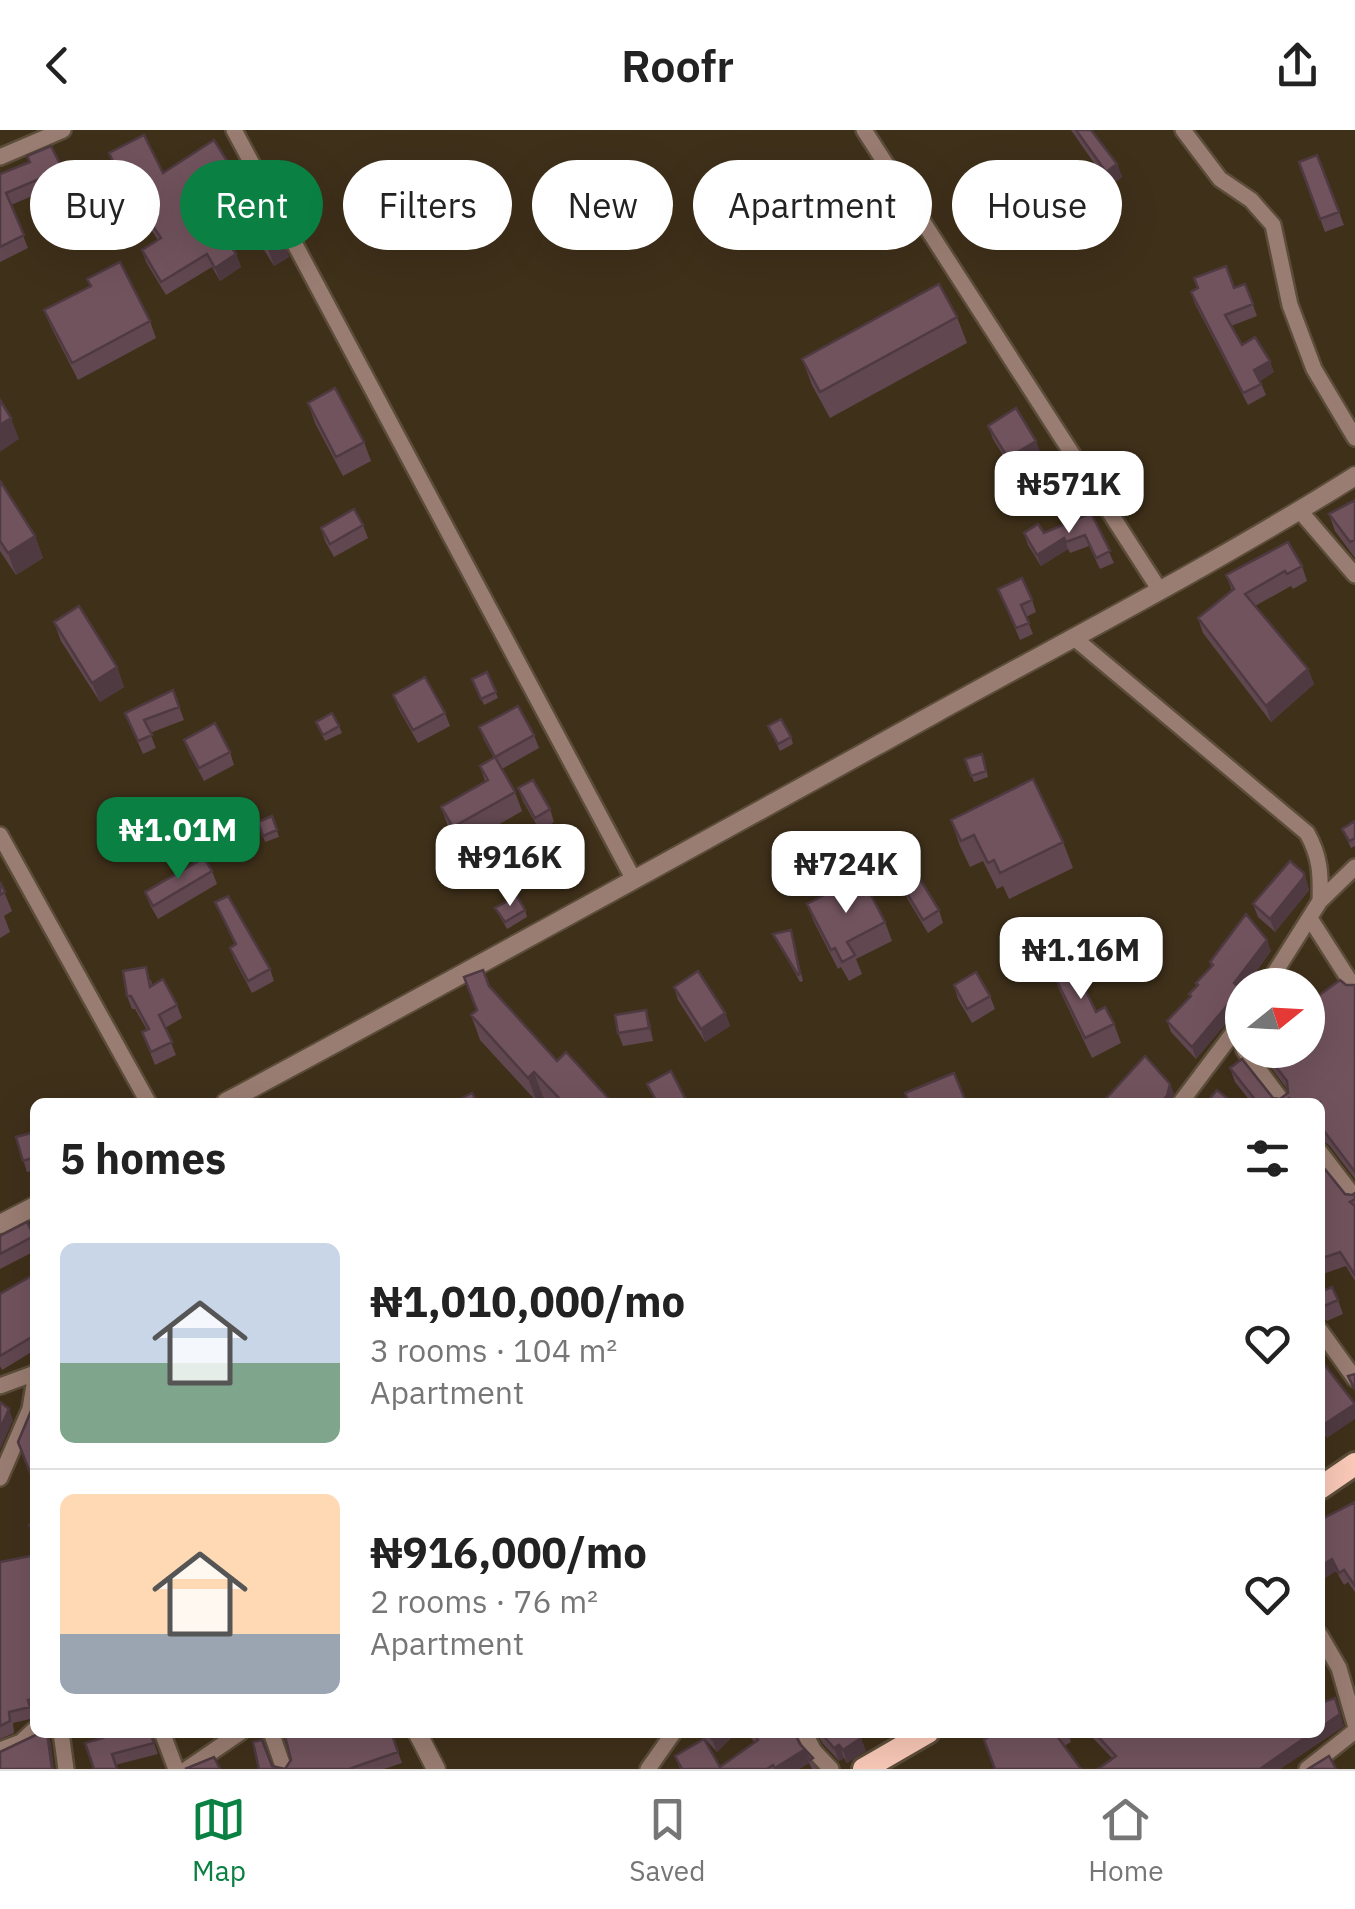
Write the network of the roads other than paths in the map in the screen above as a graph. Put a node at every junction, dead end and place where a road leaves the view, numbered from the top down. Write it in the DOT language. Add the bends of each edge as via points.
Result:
graph roads {
  1 [pos="63,130"];
  2 [pos="234,130"];
  3 [pos="864,130"];
  4 [pos="1183,130"];
  5 [pos="0,157"];
  6 [pos="1355,438"];
  7 [pos="1355,476"];
  8 [pos="1300,511"];
  9 [pos="1355,575"];
  10 [pos="1159,589"];
  11 [pos="1073,637"];
  12 [pos="0,835"];
  13 [pos="1320,865"];
  14 [pos="1355,866"];
  15 [pos="634,880"];
  16 [pos="1340,882"];
  17 [pos="1320,901"];
  18 [pos="1310,920"];
  19 [pos="1278,968"];
  20 [pos="1355,989"];
  21 [pos="1225,1059"];
  22 [pos="1257,1068"];
  23 [pos="146,1098"];
  24 [pos="233,1098"];
  25 [pos="1185,1098"];
  26 [pos="1280,1098"];
  27 [pos="1325,1159"];
  28 [pos="1355,1198"];
  29 [pos="30,1210"];
  30 [pos="0,1224"];
  31 [pos="1325,1337"];
  32 [pos="30,1377"];
  33 [pos="1355,1379"];
  34 [pos="0,1386"];
  35 [pos="30,1409"];
  36 [pos="1355,1464"];
  37 [pos="0,1478"];
  38 [pos="1325,1485"];
  39 [pos="1325,1644"];
  40 [pos="1355,1658"];
  41 [pos="1339,1668"];
  42 [pos="1355,1727"];
  43 [pos="30,1733"];
  44 [pos="61,1738"];
  45 [pos="164,1738"];
  46 [pos="231,1738"];
  47 [pos="274,1738"];
  48 [pos="420,1738"];
  49 [pos="670,1738"];
  50 [pos="807,1738"];
  51 [pos="918,1738"];
  52 [pos="0,1750"];
  53 [pos="66,1769"];
  54 [pos="176,1769"];
  55 [pos="187,1769"];
  56 [pos="284,1769"];
  57 [pos="436,1769"];
  58 [pos="648,1769"];
  59 [pos="831,1769"];
  60 [pos="864,1769"];
  61 [pos="1308,1769"];
  1 -- 5 [label="street"];
  2 -- 15 [label="street"];
  3 -- 10 [label="street"];
  4 -- 6 [label="street" via="1220,179 1274,225 1290,305 1314,369"];
  7 -- 8 [label="street"];
  8 -- 9 [label="street"];
  8 -- 10 [label="street"];
  10 -- 11 [label="street"];
  11 -- 13 [label="street" via="1307,832"];
  11 -- 15 [label="street"];
  12 -- 23 [label="street"];
  13 -- 16 [label="street"];
  13 -- 17 [label="street"];
  14 -- 16 [label="street"];
  15 -- 24 [label="street"];
  16 -- 17 [label="street"];
  17 -- 18 [label="street"];
  18 -- 19 [label="street"];
  18 -- 20 [label="street"];
  21 -- 25 [label="street"];
  22 -- 26 [label="street"];
  27 -- 28 [label="street"];
  29 -- 30 [label="street"];
  31 -- 33 [label="street"];
  32 -- 34 [label="street"];
  35 -- 37 [label="street"];
  36 -- 38 [label="main road"];
  39 -- 41 [label="street"];
  40 -- 41 [label="street"];
  41 -- 42 [label="street"];
  42 -- 61 [label="street"];
  43 -- 52 [label="street"];
  44 -- 53 [label="street"];
  45 -- 54 [label="street"];
  46 -- 55 [label="street"];
  47 -- 56 [label="street"];
  48 -- 57 [label="street"];
  49 -- 58 [label="street"];
  50 -- 59 [label="street"];
  51 -- 60 [label="main road"];
}
